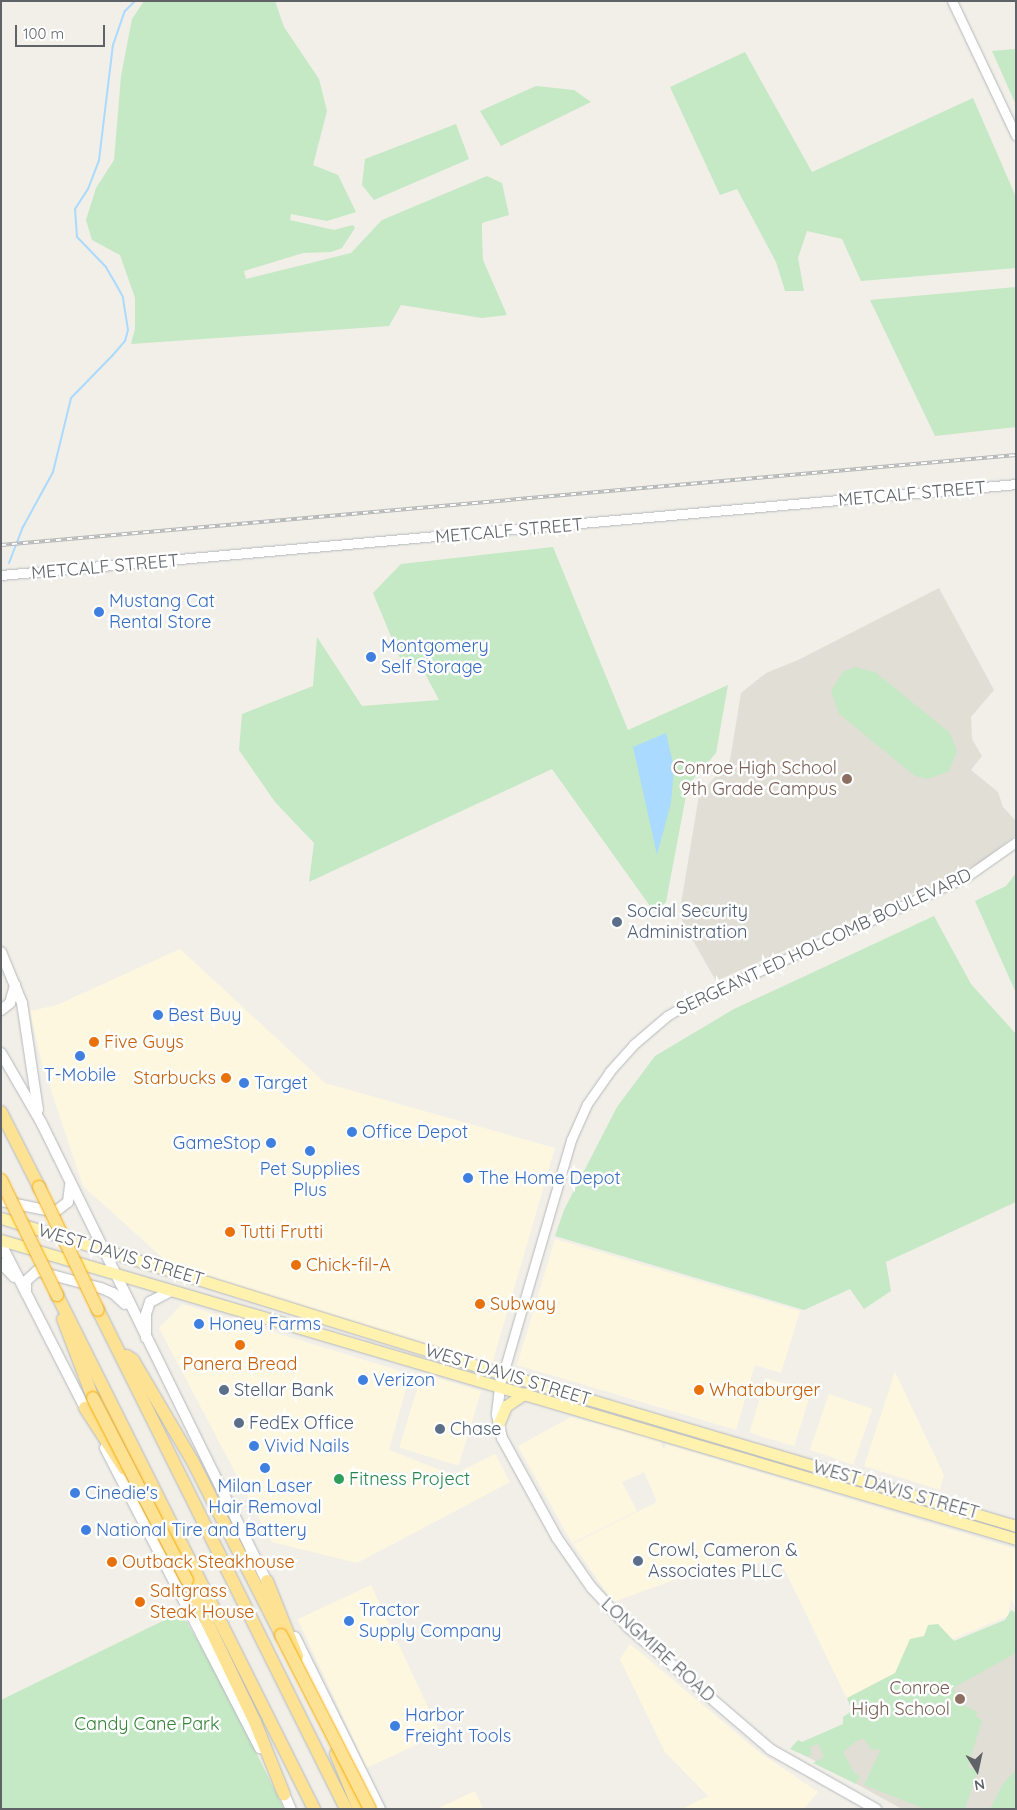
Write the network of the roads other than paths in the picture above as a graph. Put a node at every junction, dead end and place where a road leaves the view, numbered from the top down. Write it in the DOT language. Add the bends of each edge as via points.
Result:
graph roads {
  1 [pos="952,1"];
  2 [pos="1016,136"];
  3 [pos="1016,484"];
  4 [pos="1,575"];
  5 [pos="1016,842"];
  6 [pos="1,952"];
  7 [pos="15,985"];
  8 [pos="1,1010"];
  9 [pos="1,1053"];
  10 [pos="1,1112"];
  11 [pos="41,1122"];
  12 [pos="1,1180"];
  13 [pos="70,1186"];
  14 [pos="1,1201"];
  15 [pos="1,1218"];
  16 [pos="1,1242"];
  17 [pos="101,1248"];
  18 [pos="1,1263"];
  19 [pos="114,1275"];
  20 [pos="24,1289"];
  21 [pos="171,1292"];
  22 [pos="57,1295"];
  23 [pos="130,1308"];
  24 [pos="146,1342"];
  25 [pos="118,1348"];
  26 [pos="501,1380"];
  27 [pos="525,1393"];
  28 [pos="89,1403"];
  29 [pos="498,1425"];
  30 [pos="730,1454"];
  31 [pos="801,1462"];
  32 [pos="921,1511"];
  33 [pos="982,1516"];
  34 [pos="1016,1526"];
  35 [pos="975,1527"];
  36 [pos="1016,1532"];
  37 [pos="1016,1539"];
  38 [pos="267,1581"];
  39 [pos="241,1662"];
  40 [pos="284,1794"];
  41 [pos="291,1809"];
  42 [pos="314,1809"];
  43 [pos="346,1809"];
  44 [pos="359,1809"];
  45 [pos="370,1809"];
  46 [pos="380,1809"];
  47 [pos="876,1809"];
  1 -- 2 [label="street"];
  3 -- 4 [label="street, METCALF STREET"];
  5 -- 26 [label="street, SERGEANT ED HOLCOMB BOULEVARD" via="966,877 690,1003 660,1021 633,1045 587,1104 572,1140"];
  6 -- 7 [label="main road"];
  7 -- 8 [label="main road" via="10,1003"];
  7 -- 11 [label="main road" via="22,1003"];
  9 -- 11 [label="main road"];
  10 -- 25 [label="highway, bridge"];
  11 -- 13 [label="main road"];
  12 -- 22 [label="highway, bridge"];
  13 -- 14 [label="main road" via="68,1202 55,1212"];
  13 -- 17 [label="main road"];
  15 -- 17 [label="main road, WEST DAVIS STREET"];
  16 -- 19 [label="main road, WEST DAVIS STREET"];
  16 -- 20 [label="main road"];
  17 -- 19 [label="main road"];
  17 -- 26 [label="main road, WEST DAVIS STREET"];
  18 -- 20 [label="main road"];
  19 -- 21 [label="main road, WEST DAVIS STREET"];
  19 -- 23 [label="main road"];
  20 -- 23 [label="main road" via="26,1281 37,1271 107,1291"];
  20 -- 28 [label="main road"];
  21 -- 24 [label="main road" via="150,1302 146,1314"];
  21 -- 26 [label="main road, WEST DAVIS STREET"];
  22 -- 28 [label="highway"];
  22 -- 39 [label="highway"];
  23 -- 24 [label="main road"];
  24 -- 38 [label="main road"];
  25 -- 43 [label="highway"];
  25 -- 45 [label="highway, bridge" via="133,1360 168,1417"];
  26 -- 27 [label="main road, WEST DAVIS STREET"];
  26 -- 29 [label="main road, LONGMIRE ROAD"];
  26 -- 31 [label="main road, WEST DAVIS STREET"];
  27 -- 29 [label="main road" via="506,1406"];
  27 -- 30 [label="main road, WEST DAVIS STREET"];
  28 -- 39 [label="highway"];
  28 -- 40 [label="main road"];
  28 -- 40 [label="highway, bridge" via="187,1580 252,1714"];
  29 -- 47 [label="main road, LONGMIRE ROAD" via="507,1448 562,1545 586,1583 617,1616 770,1749"];
  30 -- 31 [label="main road" via="746,1454 792,1467"];
  30 -- 32 [label="main road, WEST DAVIS STREET"];
  31 -- 33 [label="main road, WEST DAVIS STREET"];
  32 -- 33 [label="main road" via="932,1510 968,1520"];
  32 -- 35 [label="main road, WEST DAVIS STREET"];
  33 -- 34 [label="main road, WEST DAVIS STREET"];
  35 -- 36 [label="main road" via="988,1524"];
  35 -- 37 [label="main road, WEST DAVIS STREET"];
  38 -- 44 [label="highway"];
  38 -- 46 [label="main road"];
  39 -- 42 [label="highway"];
  40 -- 41 [label="main road"];
}
